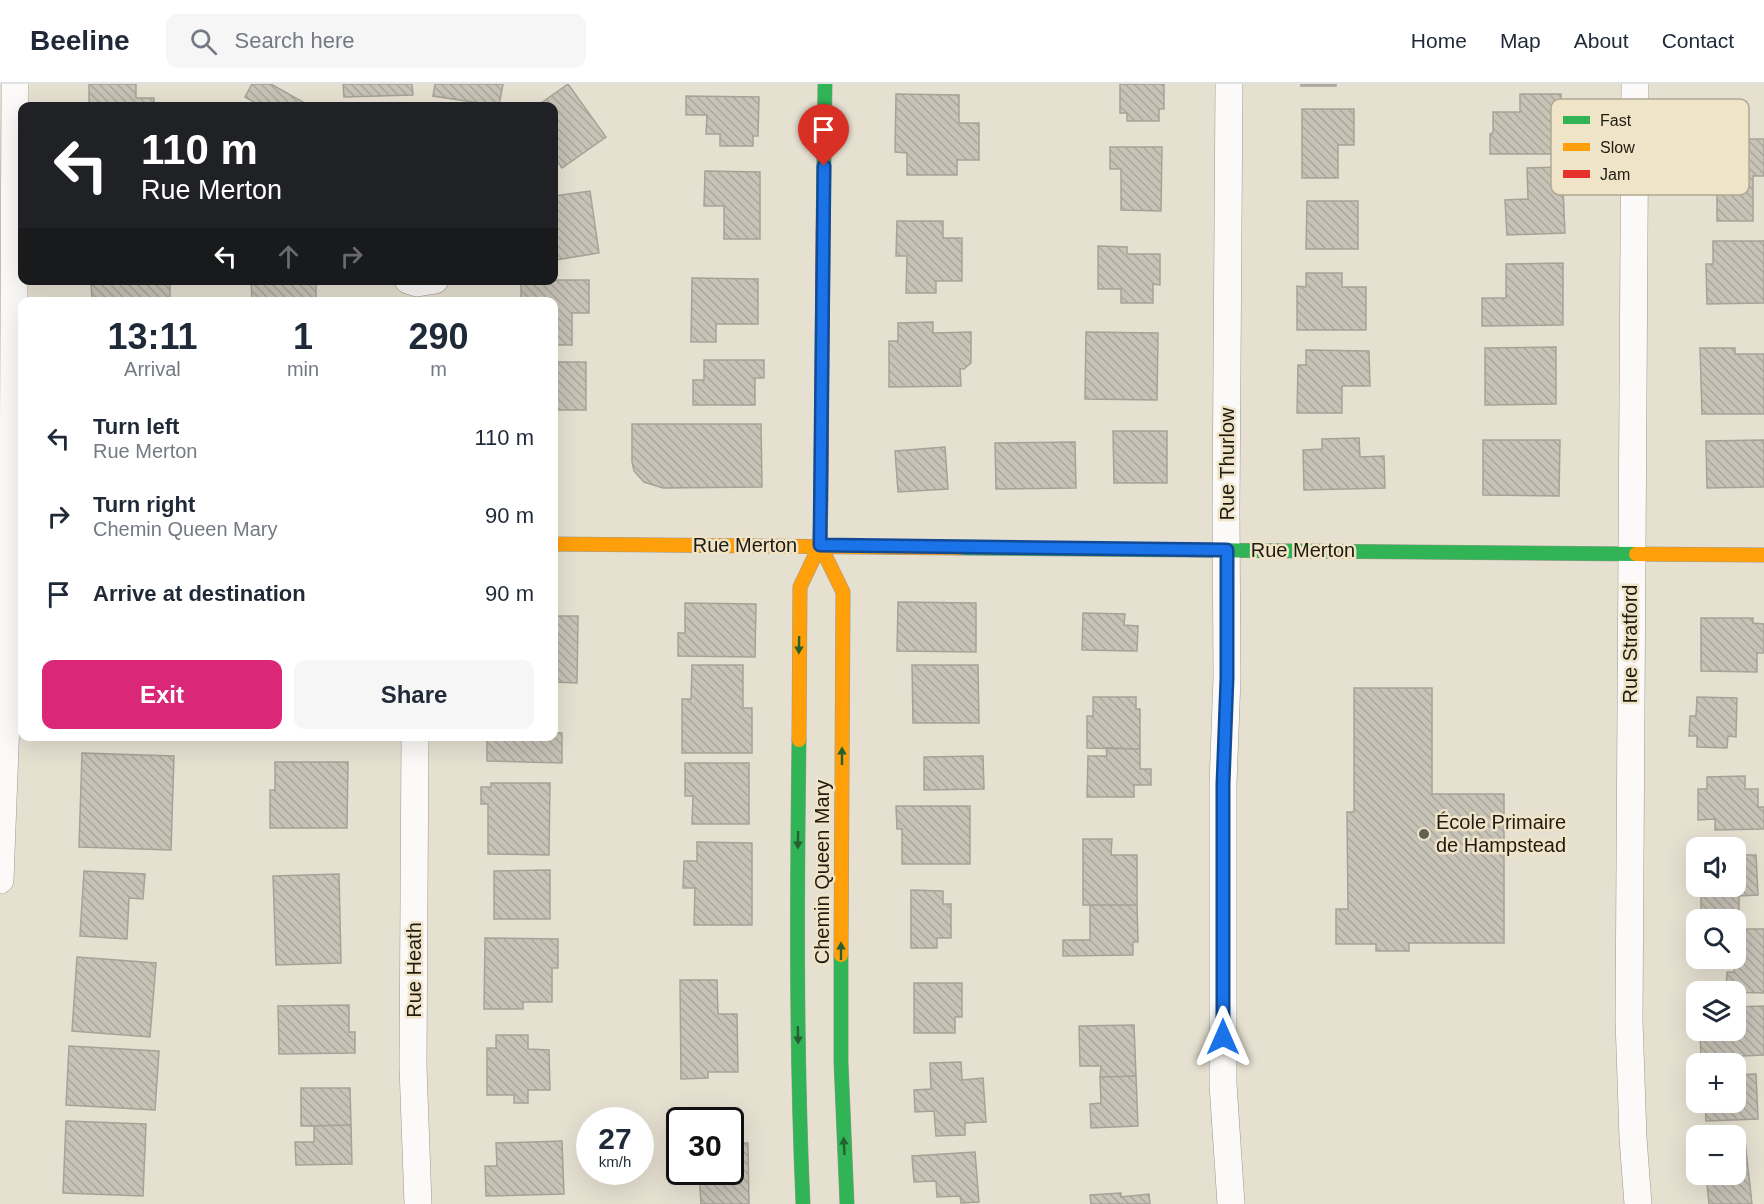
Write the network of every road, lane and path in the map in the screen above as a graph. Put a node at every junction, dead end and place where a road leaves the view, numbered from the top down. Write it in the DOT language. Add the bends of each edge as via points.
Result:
graph roads {
  1 [pos="15,84"];
  2 [pos="825,84"];
  3 [pos="1229,84"];
  4 [pos="1635,84"];
  5 [pos="1635,99"];
  6 [pos="1634,195"];
  7 [pos="7,216"];
  8 [pos="18,537"];
  9 [pos="558,544"];
  10 [pos="820,545"];
  11 [pos="1227,550"];
  12 [pos="1630,554"];
  13 [pos="1764,555"];
  14 [pos="415,741"];
  15 [pos="0,880"];
  16 [pos="418,1204"];
  17 [pos="803,1204"];
  18 [pos="847,1204"];
  19 [pos="1231,1204"];
  20 [pos="1638,1204"];
  1 -- 7 [label="street"];
  2 -- 10 [label="street, Chemin Queen Mary"];
  3 -- 11 [label="street, Rue Thurlow"];
  4 -- 5 [label="street, Rue Stratford"];
  6 -- 12 [label="street, Rue Stratford"];
  7 -- 8 [label="street"];
  8 -- 15 [label="street"];
  9 -- 10 [label="street, Rue Merton"];
  10 -- 11 [label="street, Rue Merton"];
  10 -- 17 [label="street, Chemin Queen Mary, one-way" via="800,587 796,946"];
  18 -- 10 [label="street, Chemin Queen Mary, one-way" via="841,1052 843,592"];
  11 -- 12 [label="street, Rue Merton"];
  11 -- 19 [label="street, Rue Thurlow" via="1223,1084"];
  12 -- 13 [label="street, Rue Merton"];
  12 -- 20 [label="street, Rue Stratford" via="1629,1020"];
  14 -- 16 [label="street, Rue Heath" via="413,1066"];
}
